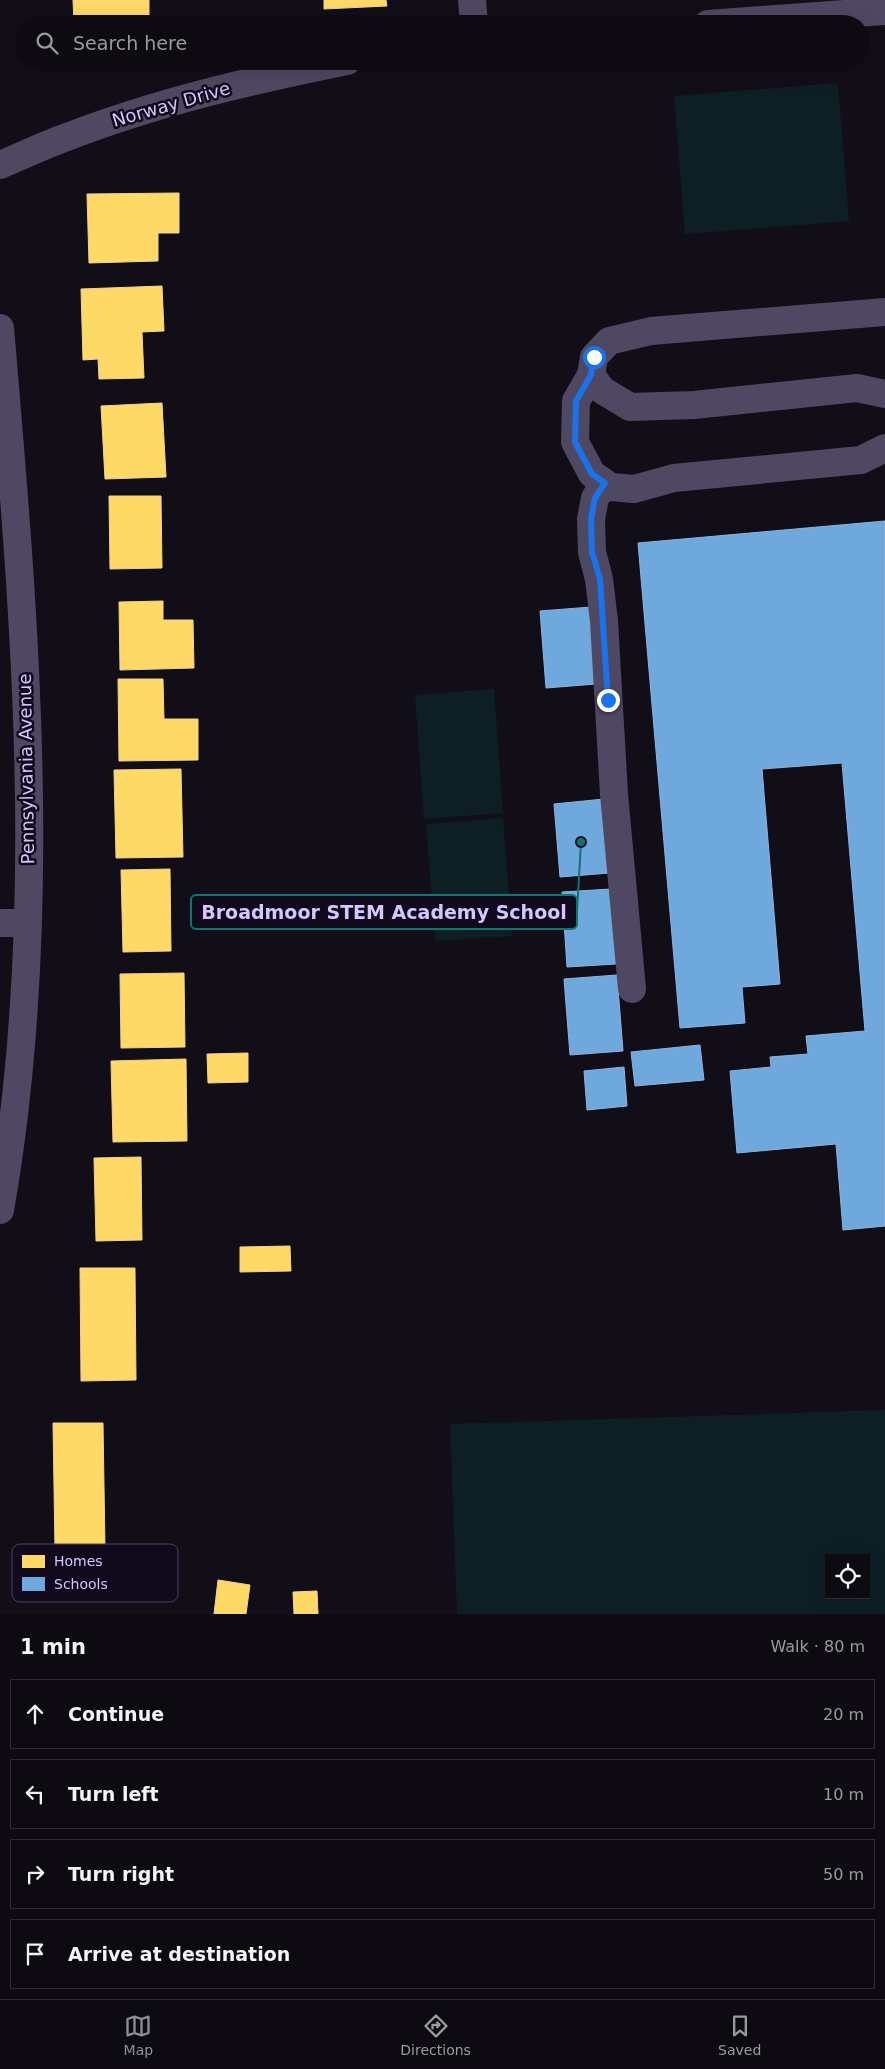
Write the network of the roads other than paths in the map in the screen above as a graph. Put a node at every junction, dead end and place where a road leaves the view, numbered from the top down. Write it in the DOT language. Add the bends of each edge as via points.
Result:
graph roads {
  1 [pos="472,0"];
  2 [pos="885,10"];
  3 [pos="473,15"];
  4 [pos="822,15"];
  5 [pos="302,70"];
  6 [pos="0,165"];
  7 [pos="885,312"];
  8 [pos="0,328"];
  9 [pos="591,375"];
  10 [pos="885,394"];
  11 [pos="885,448"];
  12 [pos="605,483"];
  13 [pos="0,923"];
  14 [pos="27,923"];
  15 [pos="632,989"];
  16 [pos="0,1210"];
  1 -- 3 [label="street"];
  2 -- 4 [label="street"];
  5 -- 6 [label="street, Norway Drive" via="134,114 66,137"];
  7 -- 9 [label="street" via="652,331 609,341 594,357"];
  8 -- 14 [label="street, Pennsylvania Avenue" via="24,652 29,796"];
  9 -- 10 [label="street" via="602,390 630,407 694,405 857,388"];
  9 -- 12 [label="street" via="576,401 575,442 592,474"];
  11 -- 12 [label="street" via="860,460 674,478 634,489 611,487"];
  12 -- 15 [label="street" via="595,498 591,519 592,552 600,579 604,621 614,794"];
  13 -- 14 [label="street"];
  14 -- 16 [label="street, Pennsylvania Avenue" via="22,1040"];
}
